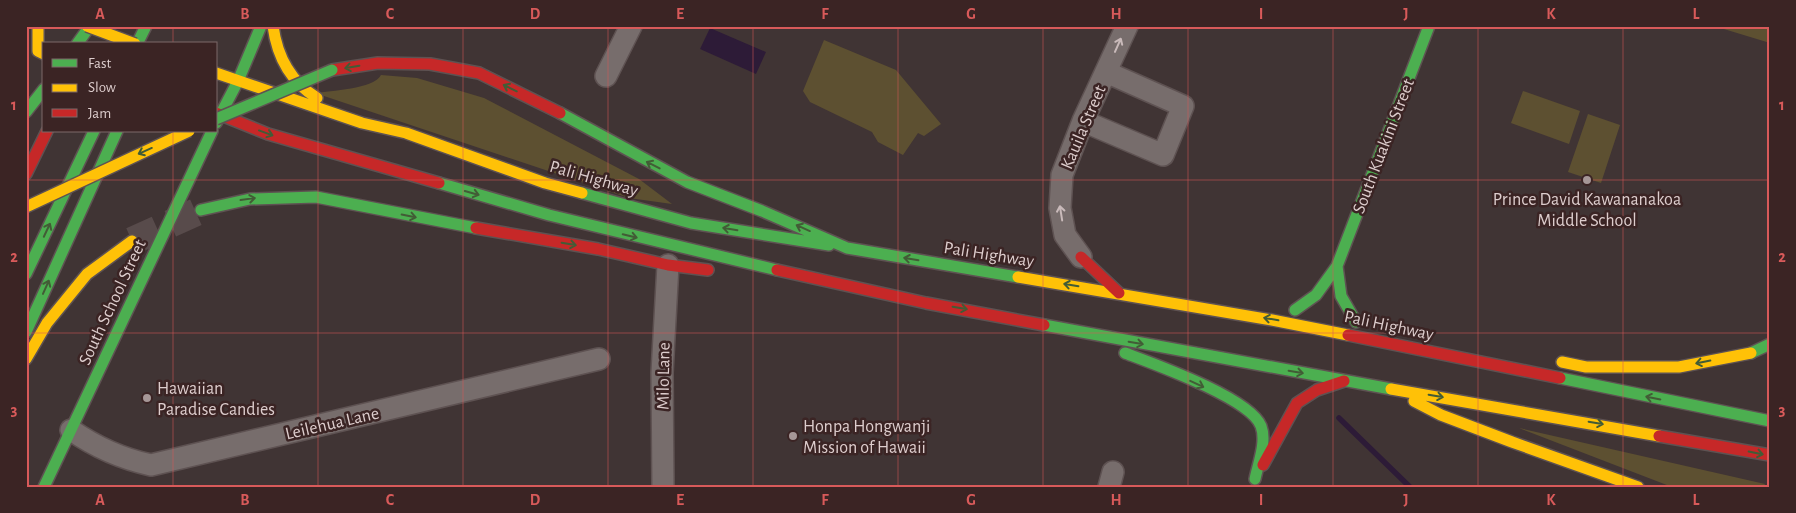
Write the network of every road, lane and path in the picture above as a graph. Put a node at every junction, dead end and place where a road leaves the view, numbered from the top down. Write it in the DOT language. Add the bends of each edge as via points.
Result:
graph roads {
  1 [pos="38,26"];
  2 [pos="88,26"];
  3 [pos="99,26"];
  4 [pos="146,26"];
  5 [pos="261,26"];
  6 [pos="274,26"];
  7 [pos="631,26"];
  8 [pos="1127,26"];
  9 [pos="1429,26"];
  10 [pos="78,42"];
  11 [pos="91,42"];
  12 [pos="131,42"];
  13 [pos="137,42"];
  14 [pos="26,48"];
  15 [pos="41,53"];
  16 [pos="1106,72"];
  17 [pos="218,74"];
  18 [pos="606,76"];
  19 [pos="238,81"];
  20 [pos="42,92"];
  21 [pos="26,112"];
  22 [pos="218,115"];
  23 [pos="218,117"];
  24 [pos="218,117"];
  25 [pos="1083,121"];
  26 [pos="362,122"];
  27 [pos="47,132"];
  28 [pos="94,132"];
  29 [pos="117,132"];
  30 [pos="187,132"];
  31 [pos="212,132"];
  32 [pos="26,174"];
  33 [pos="26,207"];
  34 [pos="201,210"];
  35 [pos="132,241"];
  36 [pos="847,248"];
  37 [pos="1081,257"];
  38 [pos="668,265"];
  39 [pos="1337,266"];
  40 [pos="716,271"];
  41 [pos="26,274"];
  42 [pos="744,274"];
  43 [pos="1182,290"];
  44 [pos="878,291"];
  45 [pos="1119,294"];
  46 [pos="1168,302"];
  47 [pos="1312,313"];
  48 [pos="1339,319"];
  49 [pos="1071,331"];
  50 [pos="26,332"];
  51 [pos="1770,344"];
  52 [pos="26,359"];
  53 [pos="599,359"];
  54 [pos="1550,360"];
  55 [pos="1344,381"];
  56 [pos="1388,388"];
  57 [pos="1770,421"];
  58 [pos="71,430"];
  59 [pos="1770,455"];
  60 [pos="1253,483"];
  61 [pos="44,487"];
  62 [pos="663,487"];
  63 [pos="1638,487"];
  1 -- 15 [label="main road"];
  2 -- 10 [label="main road"];
  2 -- 12 [label="main road, bridge"];
  3 -- 11 [label="main road"];
  4 -- 13 [label="main road"];
  5 -- 19 [label="main road"];
  6 -- 26 [label="main road" via="274,37 284,64 310,95"];
  7 -- 18 [label="street"];
  16 -- 8 [label="street, Kauila Street, one-way"];
  9 -- 39 [label="main road, South Kuakini Street"];
  14 -- 15 [label="main road"];
  16 -- 25 [label="street, Kauila Street"];
  16 -- 25 [label="street" via="1183,106 1163,155"];
  17 -- 19 [label="main road, Pali Highway"];
  19 -- 22 [label="main road"];
  19 -- 26 [label="main road, Pali Highway"];
  20 -- 21 [label="main road"];
  36 -- 23 [label="main road, one-way, bridge" via="762,210 687,182 543,104 478,73 430,64 378,62 332,70"];
  24 -- 44 [label="main road, one-way" via="549,215 676,247"];
  37 -- 25 [label="street, Kauila Street, one-way" via="1066,235 1060,208 1062,175"];
  36 -- 26 [label="main road, Pali Highway, one-way" via="691,223 545,183 406,134"];
  27 -- 32 [label="main road"];
  41 -- 28 [label="main road, one-way"];
  50 -- 29 [label="main road, one-way"];
  30 -- 33 [label="main road, one-way, bridge"];
  31 -- 58 [label="main road, South School Street"];
  34 -- 38 [label="main road, one-way" via="250,199 316,197"];
  35 -- 52 [label="main road" via="87,274 47,323"];
  45 -- 36 [label="main road, Pali Highway, one-way"];
  37 -- 45 [label="main road"];
  38 -- 40 [label="main road"];
  38 -- 62 [label="street, Milo Lane" via="662,373"];
  39 -- 47 [label="main road" via="1313,299 1290,309"];
  39 -- 48 [label="main road" via="1340,293 1346,308 1361,323"];
  42 -- 44 [label="main road"];
  43 -- 46 [label="main road"];
  44 -- 49 [label="main road, one-way"];
  45 -- 46 [label="main road, Pali Highway"];
  57 -- 46 [label="main road, Pali Highway, one-way" via="1370,338"];
  49 -- 55 [label="main road, one-way"];
  49 -- 60 [label="main road, one-way" via="1160,367 1243,406 1261,425 1262,442"];
  51 -- 54 [label="main road, one-way" via="1751,353 1679,367 1586,367"];
  53 -- 58 [label="street, Leilehua Lane" via="151,465 133,461 85,440"];
  55 -- 56 [label="main road"];
  55 -- 60 [label="main road" via="1317,390 1297,404"];
  56 -- 59 [label="main road, one-way"];
  56 -- 63 [label="main road" via="1441,415"];
  58 -- 61 [label="main road, South School Street"];
}
